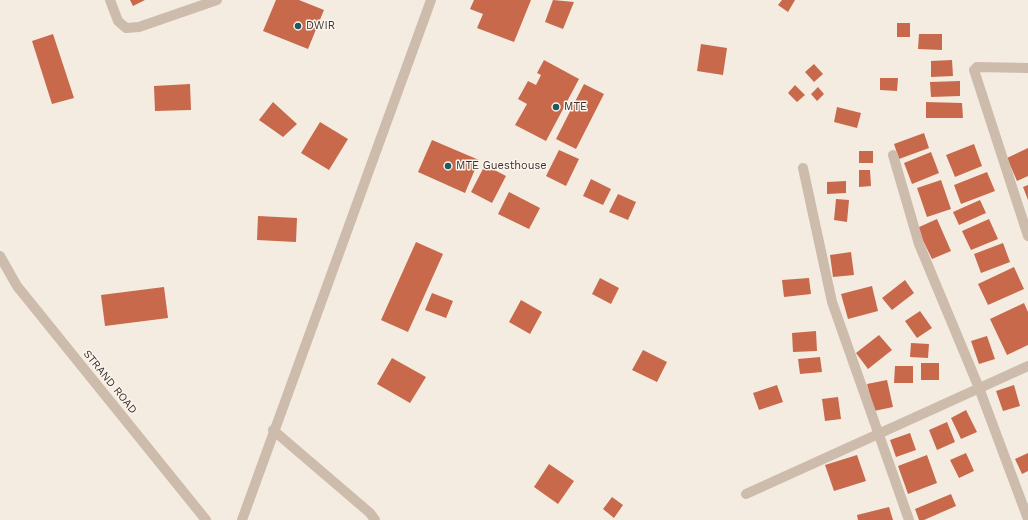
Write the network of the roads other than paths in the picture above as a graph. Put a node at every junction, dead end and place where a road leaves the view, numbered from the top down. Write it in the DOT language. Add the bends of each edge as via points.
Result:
graph roads {
  1 [pos="110,0"];
  2 [pos="217,0"];
  3 [pos="431,0"];
  4 [pos="1028,68"];
  5 [pos="893,155"];
  6 [pos="803,168"];
  7 [pos="1028,236"];
  8 [pos="0,256"];
  9 [pos="1028,366"];
  10 [pos="979,388"];
  11 [pos="273,430"];
  12 [pos="877,434"];
  13 [pos="746,494"];
  14 [pos="1028,519"];
  15 [pos="206,520"];
  16 [pos="242,520"];
  17 [pos="375,520"];
  18 [pos="909,520"];
  1 -- 2 [label="street" via="118,20 126,28 139,27"];
  3 -- 11 [label="street"];
  4 -- 7 [label="street" via="974,70"];
  5 -- 10 [label="street" via="919,244"];
  6 -- 12 [label="street" via="832,302"];
  8 -- 15 [label="street, STRAND ROAD" via="18,286"];
  9 -- 10 [label="street"];
  10 -- 12 [label="street"];
  10 -- 14 [label="street"];
  11 -- 16 [label="street"];
  11 -- 17 [label="street"];
  12 -- 13 [label="street"];
  12 -- 18 [label="street"];
}
